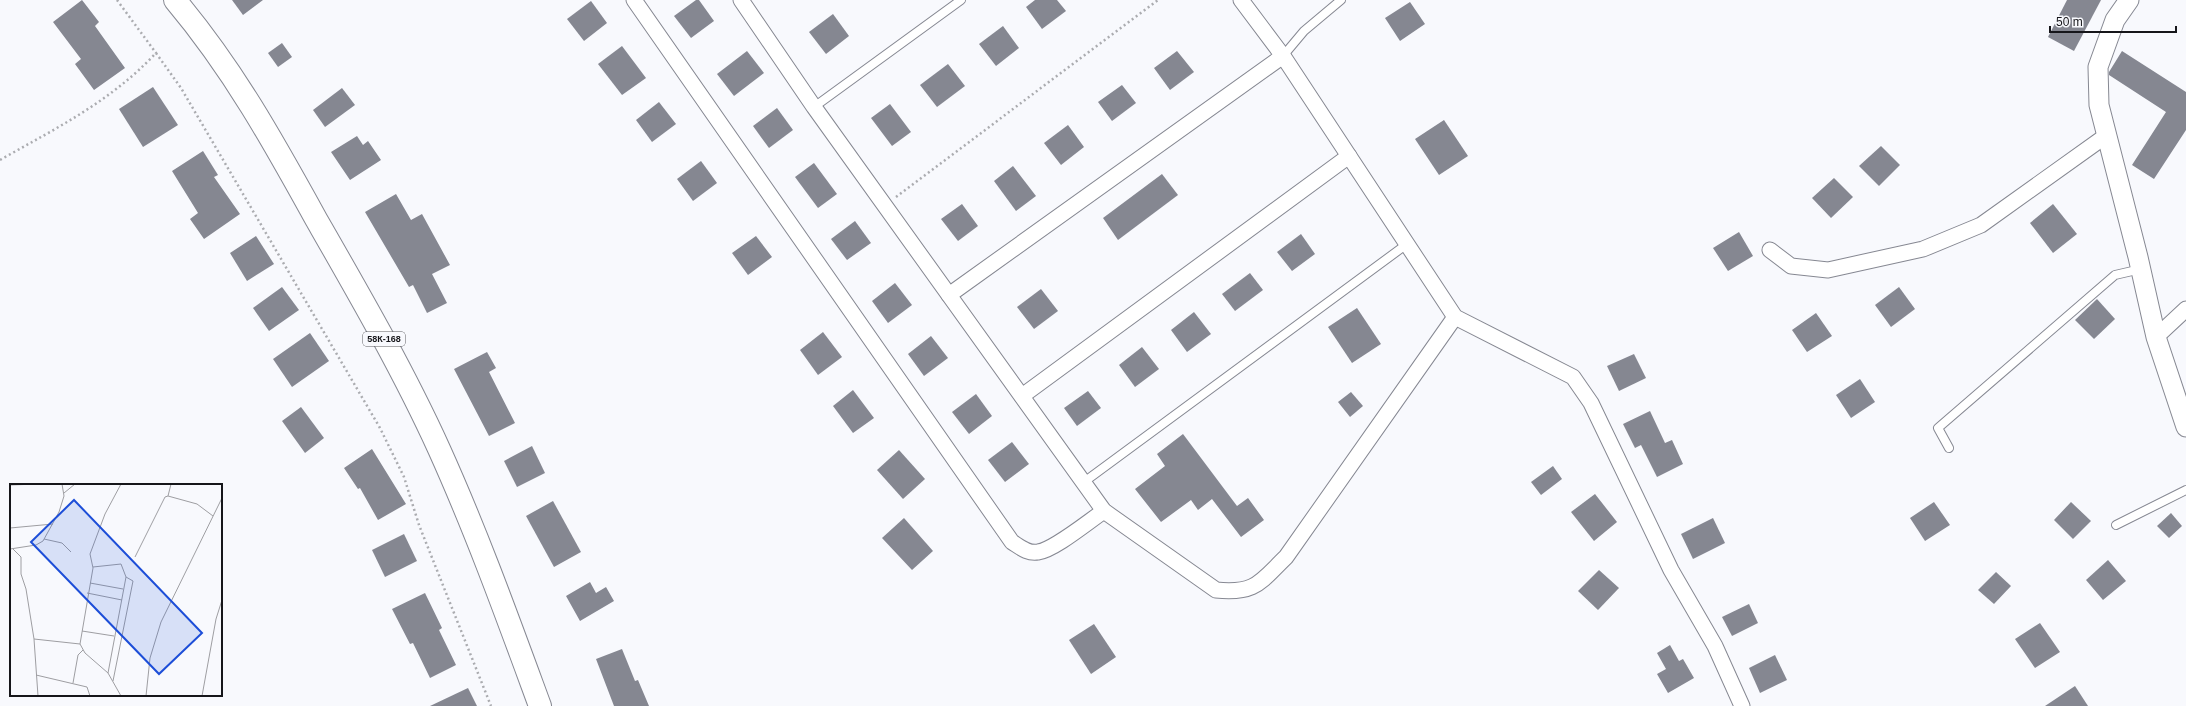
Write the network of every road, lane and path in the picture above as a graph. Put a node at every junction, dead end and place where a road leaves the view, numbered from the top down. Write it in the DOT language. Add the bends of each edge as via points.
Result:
graph roads {
  1 [pos="117,0"];
  2 [pos="175,0"];
  3 [pos="634,0"];
  4 [pos="741,0"];
  5 [pos="961,0"];
  6 [pos="1158,0"];
  7 [pos="1241,0"];
  8 [pos="1341,0"];
  9 [pos="2129,0"];
  10 [pos="156,54"];
  11 [pos="1283,56"];
  12 [pos="814,108"];
  13 [pos="2107,135"];
  14 [pos="1349,156"];
  15 [pos="0,160"];
  16 [pos="885,206"];
  17 [pos="1407,244"];
  18 [pos="1770,250"];
  19 [pos="2141,269"];
  20 [pos="949,295"];
  21 [pos="2186,309"];
  22 [pos="1455,317"];
  23 [pos="2156,337"];
  24 [pos="1022,396"];
  25 [pos="2186,427"];
  26 [pos="1949,448"];
  27 [pos="1084,482"];
  28 [pos="2186,490"];
  29 [pos="1104,511"];
  30 [pos="2116,525"];
  31 [pos="490,706"];
  32 [pos="540,706"];
  33 [pos="1742,706"];
  1 -- 10 [label="path"];
  2 -- 32 [label="main road, 58К-168" via="218,54 250,101 384,340 438,447 477,535"];
  3 -- 29 [label="street" via="1012,542 1025,551 1038,552"];
  4 -- 12 [label="street"];
  5 -- 12 [label="lane"];
  6 -- 16 [label="path"];
  7 -- 11 [label="street"];
  8 -- 11 [label="lane" via="1304,31"];
  9 -- 13 [label="street" via="2115,20 2098,66 2099,105"];
  10 -- 15 [label="path" via="134,76 98,104"];
  10 -- 31 [label="path" via="181,88 380,428 404,477"];
  11 -- 14 [label="street"];
  11 -- 20 [label="street"];
  12 -- 16 [label="street"];
  13 -- 18 [label="street" via="1982,226 1923,249 1828,270 1791,266"];
  13 -- 19 [label="street"];
  14 -- 17 [label="street"];
  14 -- 24 [label="street"];
  16 -- 20 [label="street"];
  17 -- 22 [label="street"];
  17 -- 27 [label="lane"];
  19 -- 23 [label="street"];
  19 -- 26 [label="lane" via="2115,275 1938,428"];
  20 -- 24 [label="street"];
  21 -- 23 [label="street"];
  22 -- 29 [label="street" via="1286,557 1256,586 1234,592 1216,590"];
  22 -- 33 [label="street" via="1573,376 1591,403 1671,570 1715,646"];
  23 -- 25 [label="street"];
  24 -- 27 [label="street"];
  27 -- 29 [label="street"];
  28 -- 30 [label="lane"];
}
